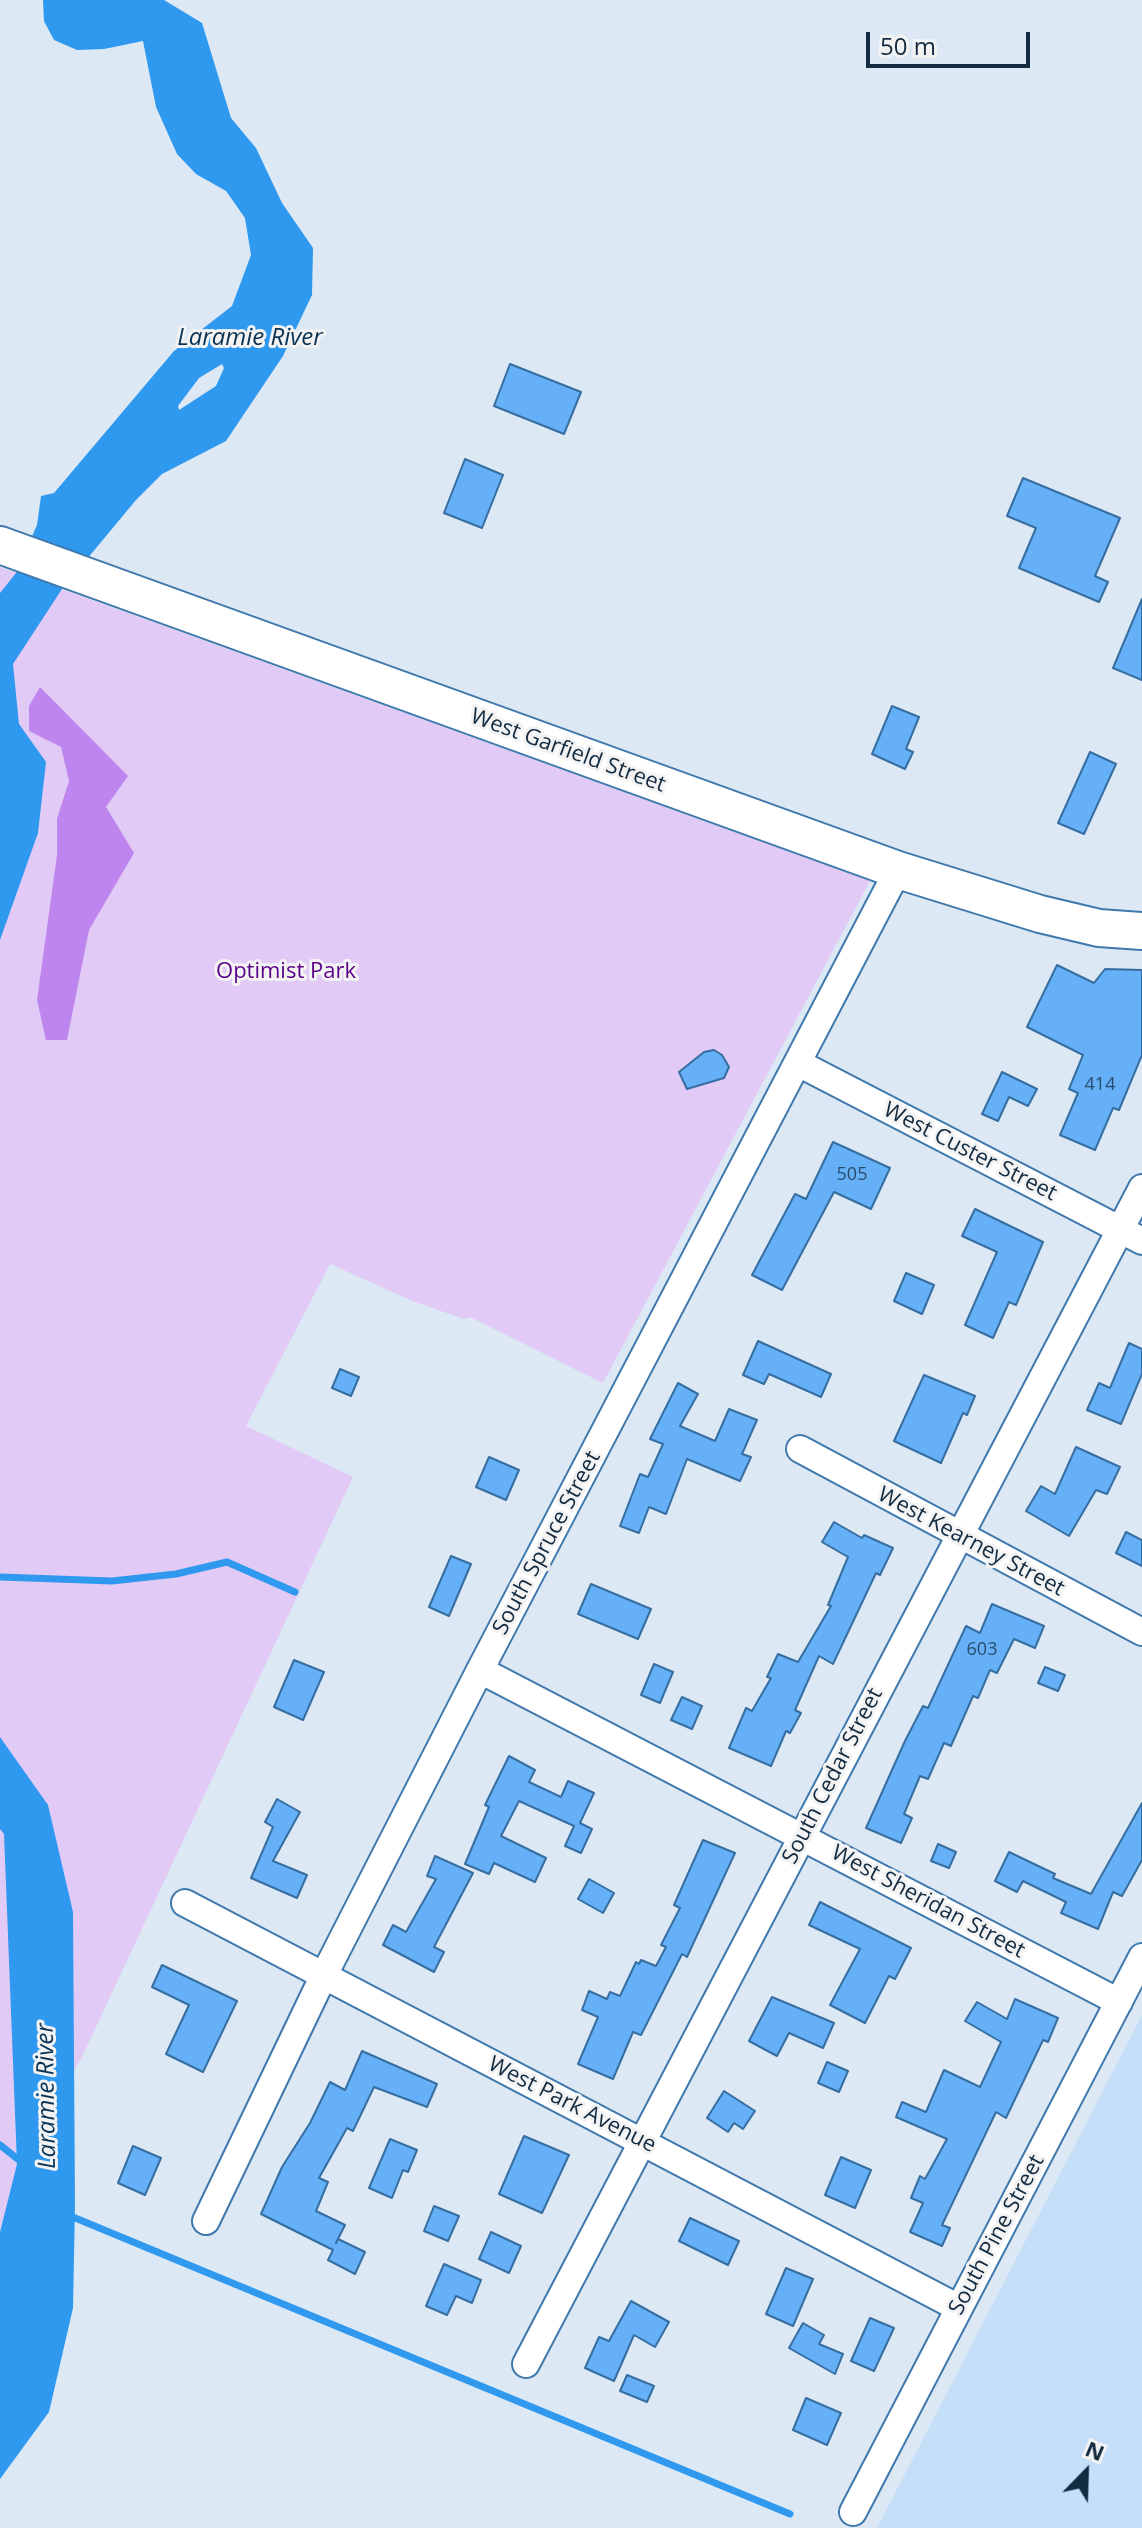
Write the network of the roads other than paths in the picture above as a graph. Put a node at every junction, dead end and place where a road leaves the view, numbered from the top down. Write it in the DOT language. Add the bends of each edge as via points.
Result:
graph roads {
  1 [pos="0,545"];
  2 [pos="898,870"];
  3 [pos="1142,931"];
  4 [pos="798,1063"];
  5 [pos="1142,1188"];
  6 [pos="1131,1235"];
  7 [pos="800,1449"];
  8 [pos="957,1535"];
  9 [pos="1142,1632"];
  10 [pos="480,1670"];
  11 [pos="802,1836"];
  12 [pos="185,1903"];
  13 [pos="1142,1957"];
  14 [pos="323,1977"];
  15 [pos="1119,2002"];
  16 [pos="643,2142"];
  17 [pos="206,2221"];
  18 [pos="959,2308"];
  19 [pos="526,2364"];
  20 [pos="853,2512"];
  1 -- 2 [label="street, West Garfield Street"];
  2 -- 3 [label="street, West Garfield Street" via="1040,914 1099,928"];
  2 -- 4 [label="street, South Spruce Street"];
  4 -- 6 [label="street, West Custer Street"];
  4 -- 10 [label="street, South Spruce Street"];
  5 -- 6 [label="street, South Cedar Street"];
  6 -- 8 [label="street, South Cedar Street"];
  7 -- 8 [label="street, West Kearney Street"];
  8 -- 9 [label="street, West Kearney Street"];
  8 -- 11 [label="street, South Cedar Street"];
  10 -- 11 [label="street, West Sheridan Street"];
  10 -- 14 [label="street, South Spruce Street"];
  11 -- 15 [label="street, West Sheridan Street"];
  11 -- 16 [label="street, South Cedar Street"];
  12 -- 14 [label="street, West Park Avenue"];
  13 -- 15 [label="street, South Pine Street"];
  14 -- 16 [label="street, West Park Avenue"];
  14 -- 17 [label="street, South Spruce Street"];
  15 -- 18 [label="street, South Pine Street"];
  16 -- 18 [label="street, West Park Avenue"];
  16 -- 19 [label="street, South Cedar Street"];
  18 -- 20 [label="street, South Pine Street"];
}
